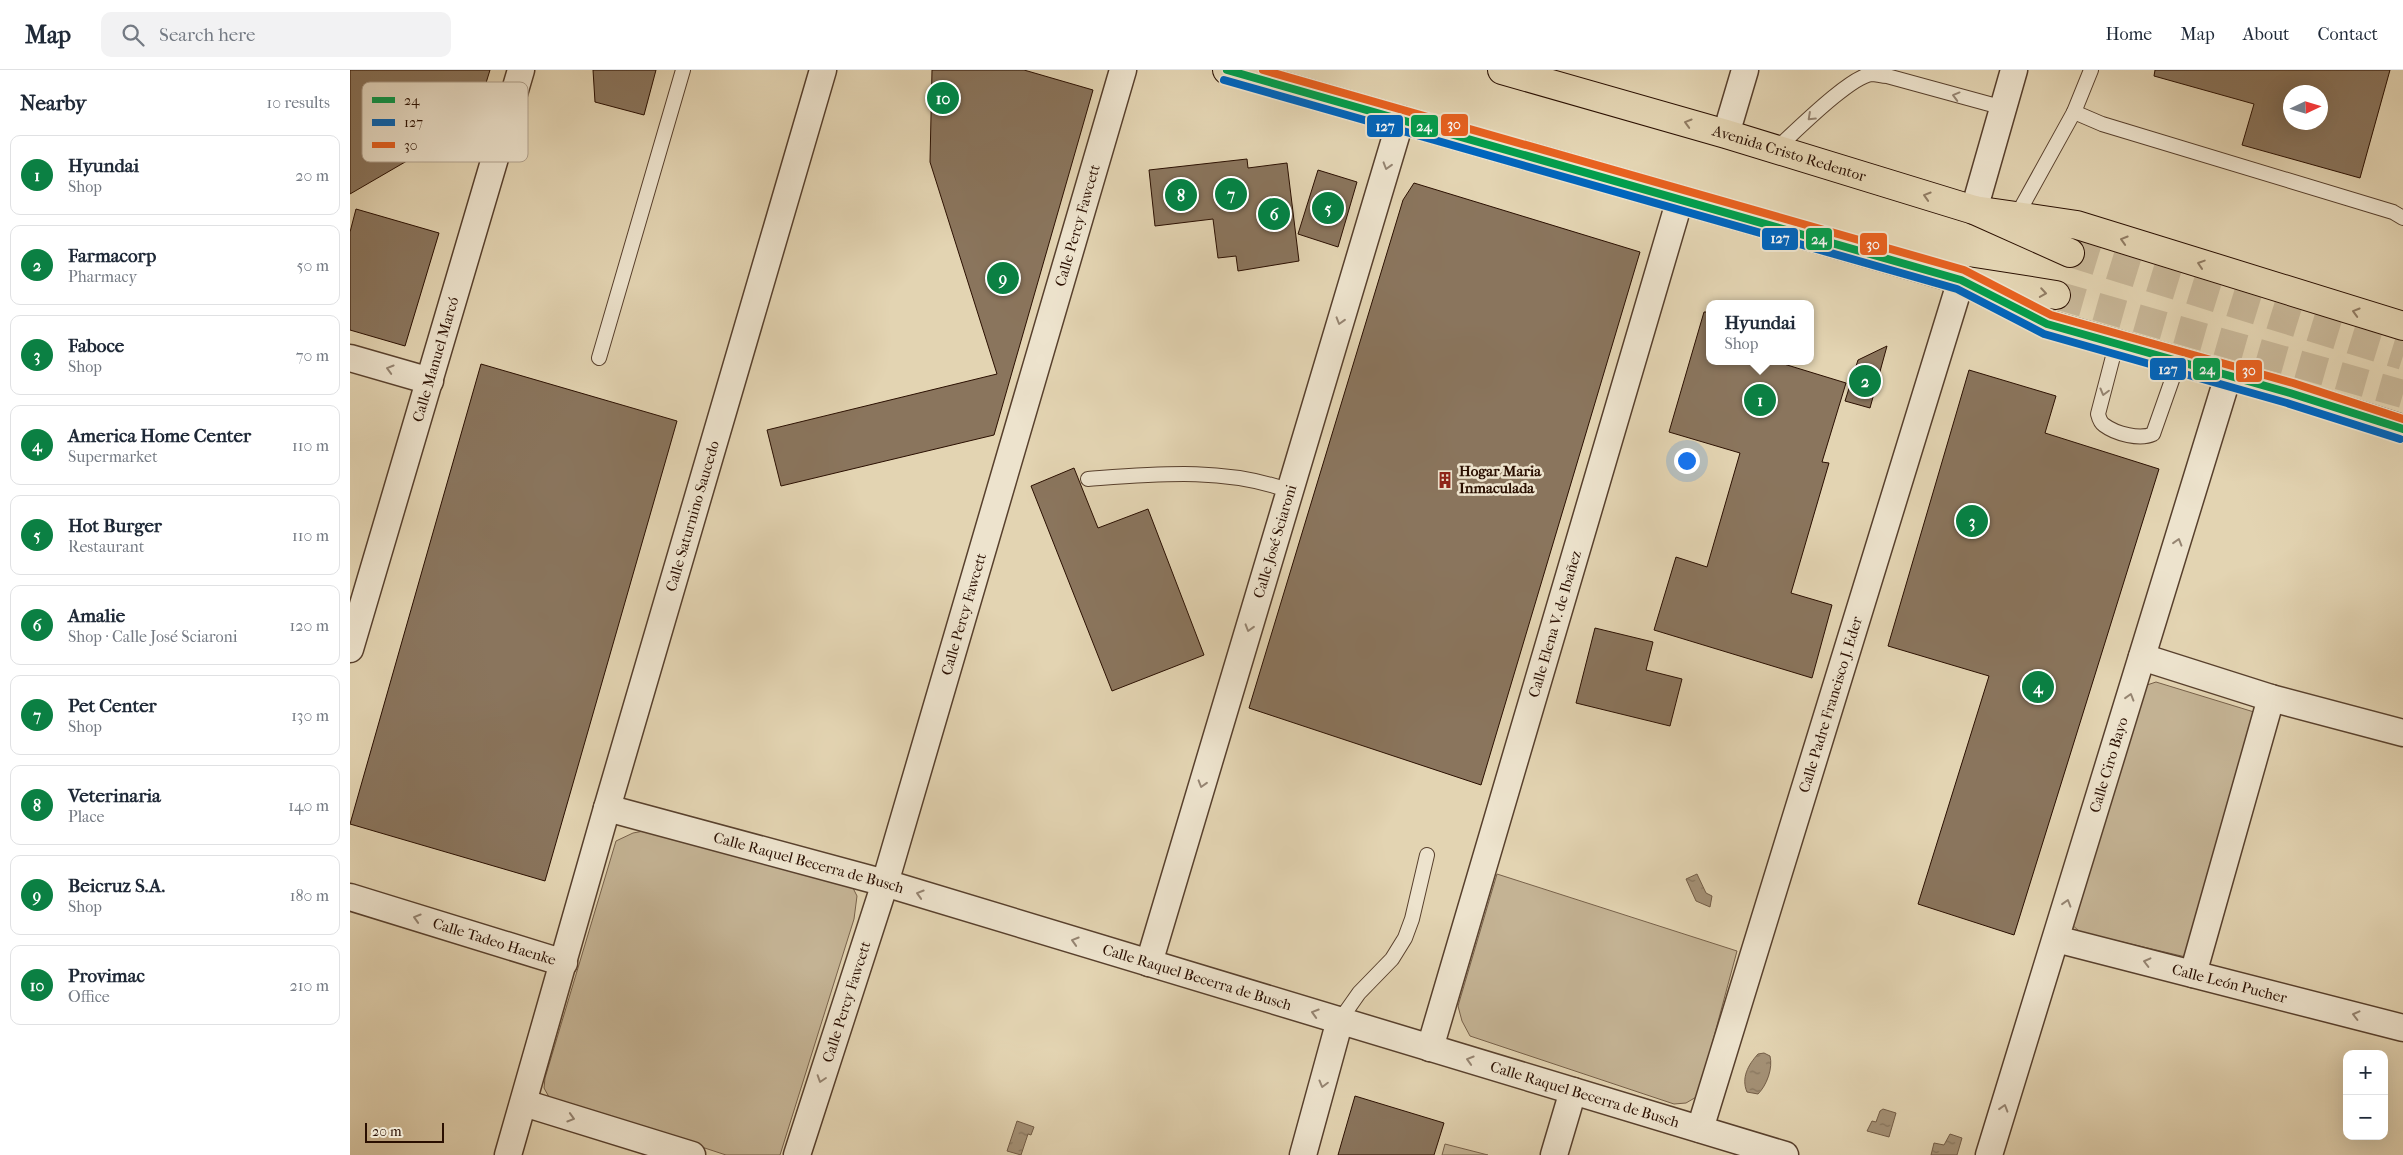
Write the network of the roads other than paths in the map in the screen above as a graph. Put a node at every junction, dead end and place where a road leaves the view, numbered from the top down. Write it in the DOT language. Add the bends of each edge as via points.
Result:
graph roads {
  1 [pos="521,70"];
  2 [pos="683,70"];
  3 [pos="823,70"];
  4 [pos="1123,70"];
  5 [pos="1227,70"];
  6 [pos="1502,70"];
  7 [pos="1745,70"];
  8 [pos="2014,70"];
  9 [pos="2091,70"];
  10 [pos="517,82"];
  11 [pos="2004,108"];
  12 [pos="2074,112"];
  13 [pos="1401,119"];
  14 [pos="1726,134"];
  15 [pos="1776,149"];
  16 [pos="494,162"];
  17 [pos="1680,199"];
  18 [pos="1974,210"];
  19 [pos="2016,216"];
  20 [pos="2403,218"];
  21 [pos="2070,253"];
  22 [pos="1961,280"];
  23 [pos="2056,295"];
  24 [pos="2402,323"];
  25 [pos="2116,345"];
  26 [pos="350,358"];
  27 [pos="599,358"];
  28 [pos="2178,363"];
  29 [pos="2228,376"];
  30 [pos="430,381"];
  31 [pos="2403,429"];
  32 [pos="1088,479"];
  33 [pos="1290,491"];
  34 [pos="352,633"];
  35 [pos="2142,657"];
  36 [pos="2270,698"];
  37 [pos="2403,733"];
  38 [pos="607,808"];
  39 [pos="1427,855"];
  40 [pos="885,883"];
  41 [pos="350,897"];
  42 [pos="2056,939"];
  43 [pos="564,962"];
  44 [pos="1149,963"];
  45 [pos="2193,974"];
  46 [pos="1340,1020"];
  47 [pos="2403,1028"];
  48 [pos="1430,1048"];
  49 [pos="1573,1091"];
  50 [pos="524,1103"];
  51 [pos="1700,1129"];
  52 [pos="508,1155"];
  53 [pos="692,1155"];
  54 [pos="797,1155"];
  55 [pos="1303,1155"];
  56 [pos="1554,1155"];
  57 [pos="1785,1155"];
  58 [pos="1990,1155"];
  1 -- 10 [label="street, Calle Manuel Marcó"];
  2 -- 27 [label="lane"];
  3 -- 38 [label="street, Calle Saturnino Saucedo"];
  4 -- 40 [label="street, Calle Percy Fawcett"];
  5 -- 13 [label="main road"];
  14 -- 6 [label="main road, Avenida Cristo Redentor, one-way"];
  7 -- 14 [label="street"];
  8 -- 11 [label="street"];
  9 -- 12 [label="lane"];
  11 -- 15 [label="lane, one-way" via="1870,74 1825,104"];
  11 -- 18 [label="street"];
  12 -- 19 [label="lane"];
  12 -- 20 [label="lane" via="2102,124"];
  13 -- 17 [label="main road"];
  13 -- 33 [label="street, Calle José Sciaroni, one-way"];
  14 -- 15 [label="main road, Avenida Cristo Redentor"];
  18 -- 15 [label="main road, Avenida Cristo Redentor, one-way"];
  16 -- 30 [label="street, Calle Manuel Marcó"];
  17 -- 22 [label="main road"];
  17 -- 48 [label="street, Calle Elena V. de Ibañez"];
  18 -- 19 [label="main road"];
  18 -- 21 [label="main road, Avenida Cristo Redentor"];
  24 -- 19 [label="main road, one-way" via="2077,225"];
  22 -- 23 [label="main road, one-way"];
  22 -- 25 [label="main road" via="2047,324"];
  22 -- 51 [label="street, Calle Padre Francisco J. Eder"];
  25 -- 28 [label="main road"];
  25 -- 28 [label="lane, one-way" via="2098,414 2103,424 2124,433 2144,438 2153,434"];
  30 -- 26 [label="street, one-way"];
  28 -- 29 [label="main road"];
  29 -- 31 [label="main road"];
  35 -- 29 [label="street, Calle Ciro Bayo, one-way"];
  30 -- 34 [label="street, Calle Manuel Marcó"];
  32 -- 33 [label="lane" via="1175,474 1223,476 1249,478"];
  33 -- 44 [label="street, Calle José Sciaroni, one-way"];
  35 -- 36 [label="street"];
  42 -- 35 [label="street, Calle Ciro Bayo, one-way"];
  36 -- 37 [label="street"];
  36 -- 45 [label="street"];
  38 -- 40 [label="street, Calle Raquel Becerra de Busch"];
  38 -- 43 [label="street, Calle Saturnino Saucedo"];
  39 -- 46 [label="lane" via="1405,938 1392,959 1359,993"];
  44 -- 40 [label="street, Calle Raquel Becerra de Busch, one-way"];
  40 -- 54 [label="street, Calle Percy Fawcett, one-way"];
  43 -- 41 [label="street, Calle Tadeo Haenke, one-way"];
  45 -- 42 [label="street, Calle León Pucher, one-way"];
  58 -- 42 [label="street, Calle Ciro Bayo, one-way"];
  43 -- 50 [label="street, Calle Tadeo Haenke"];
  46 -- 44 [label="street, Calle Raquel Becerra de Busch, one-way"];
  47 -- 45 [label="street, Calle León Pucher, one-way"];
  46 -- 48 [label="street, Calle Raquel Becerra de Busch"];
  46 -- 55 [label="street, one-way"];
  49 -- 48 [label="street, Calle Raquel Becerra de Busch, one-way"];
  49 -- 51 [label="street, Calle Raquel Becerra de Busch"];
  49 -- 56 [label="street"];
  50 -- 52 [label="street, Calle Tadeo Haenke"];
  50 -- 53 [label="street, one-way"];
  51 -- 57 [label="street, Calle Raquel Becerra de Busch"];
}
